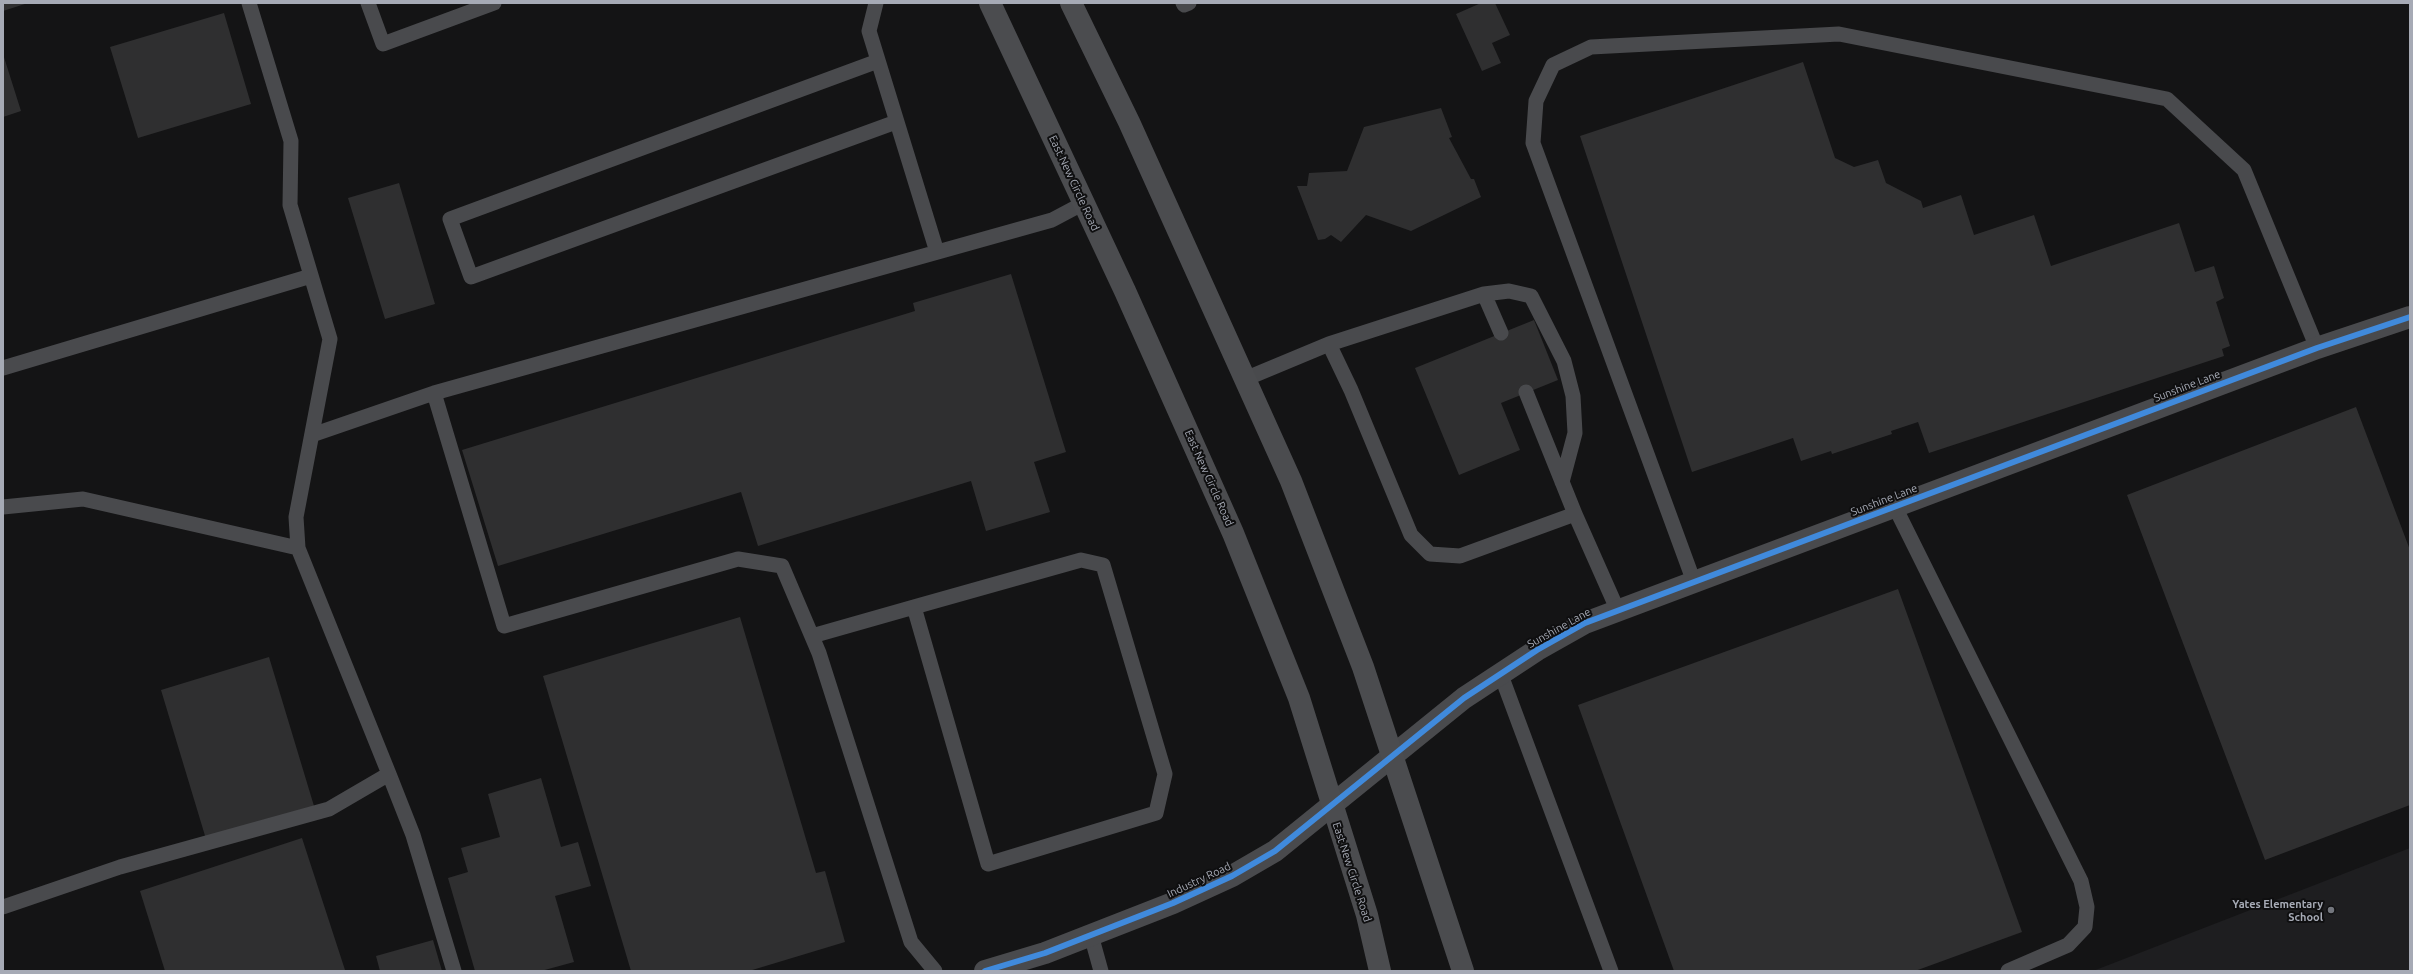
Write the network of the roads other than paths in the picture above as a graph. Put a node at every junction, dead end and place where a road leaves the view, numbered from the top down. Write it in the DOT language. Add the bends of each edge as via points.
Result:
graph roads {
  1 [pos="249,3"];
  2 [pos="368,3"];
  3 [pos="494,3"];
  4 [pos="876,3"];
  5 [pos="990,3"];
  6 [pos="1071,3"];
  7 [pos="1183,3"];
  8 [pos="1189,3"];
  9 [pos="878,61"];
  10 [pos="896,122"];
  11 [pos="1084,203"];
  12 [pos="937,252"];
  13 [pos="311,276"];
  14 [pos="1484,294"];
  15 [pos="2410,317"];
  16 [pos="1501,333"];
  17 [pos="1329,344"];
  18 [pos="2317,348"];
  19 [pos="3,368"];
  20 [pos="1245,379"];
  21 [pos="1526,392"];
  22 [pos="434,393"];
  23 [pos="312,435"];
  24 [pos="1562,482"];
  25 [pos="1895,506"];
  26 [pos="3,507"];
  27 [pos="1575,514"];
  28 [pos="298,548"];
  29 [pos="1694,582"];
  30 [pos="914,607"];
  31 [pos="1618,610"];
  32 [pos="812,636"];
  33 [pos="1500,674"];
  34 [pos="1394,757"];
  35 [pos="389,774"];
  36 [pos="1331,806"];
  37 [pos="3,907"];
  38 [pos="1091,935"];
  39 [pos="454,971"];
  40 [pos="935,971"];
  41 [pos="985,971"];
  42 [pos="1101,971"];
  43 [pos="1380,971"];
  44 [pos="1463,971"];
  45 [pos="1611,971"];
  46 [pos="2008,971"];
  1 -- 13 [label="lane" via="291,141 290,205"];
  2 -- 3 [label="lane" via="383,44"];
  4 -- 9 [label="lane" via="869,31"];
  5 -- 11 [label="highway, East New Circle Road"];
  6 -- 20 [label="highway" via="1129,122"];
  7 -- 8 [label="lane"];
  9 -- 10 [label="lane"];
  9 -- 10 [label="lane" via="450,219 471,277"];
  10 -- 12 [label="lane"];
  11 -- 12 [label="lane" via="1052,220"];
  11 -- 36 [label="highway, East New Circle Road" via="1234,533 1299,698"];
  12 -- 22 [label="lane"];
  13 -- 19 [label="lane"];
  13 -- 23 [label="lane" via="330,339"];
  14 -- 16 [label="lane"];
  14 -- 17 [label="lane"];
  14 -- 24 [label="lane" via="1509,291 1531,296 1564,361 1573,396 1576,433"];
  15 -- 18 [label="street, Sunshine Lane"];
  17 -- 20 [label="lane"];
  17 -- 27 [label="lane" via="1351,390 1411,535 1430,554 1460,556"];
  18 -- 25 [label="street, Sunshine Lane"];
  18 -- 29 [label="lane" via="2244,170 2167,99 1839,34 1591,47 1553,65 1536,101 1533,143"];
  20 -- 34 [label="highway" via="1294,488 1364,667"];
  21 -- 24 [label="lane"];
  22 -- 23 [label="lane"];
  22 -- 32 [label="lane" via="504,626 738,558 782,566"];
  23 -- 28 [label="lane" via="296,517"];
  24 -- 27 [label="lane"];
  25 -- 29 [label="street, Sunshine Lane"];
  25 -- 46 [label="lane" via="2081,881 2087,907 2085,928 2068,944"];
  26 -- 28 [label="lane" via="83,499"];
  27 -- 31 [label="lane"];
  28 -- 35 [label="lane"];
  29 -- 31 [label="street, Sunshine Lane"];
  30 -- 30 [label="lane" via="1081,560 1103,565 1165,774 1156,813 988,864"];
  30 -- 32 [label="lane"];
  31 -- 33 [label="street, Sunshine Lane" via="1585,623"];
  32 -- 40 [label="lane" via="911,942"];
  33 -- 34 [label="street, Sunshine Lane" via="1464,698"];
  33 -- 45 [label="lane"];
  34 -- 36 [label="street, Industry Road"];
  34 -- 44 [label="highway"];
  35 -- 37 [label="lane" via="329,809 120,867"];
  35 -- 39 [label="lane" via="413,835"];
  36 -- 38 [label="street, Industry Road" via="1275,851 1232,876 1173,904"];
  36 -- 43 [label="highway, East New Circle Road" via="1367,915"];
  38 -- 41 [label="street, Industry Road" via="1045,953"];
  38 -- 42 [label="lane"];
}
